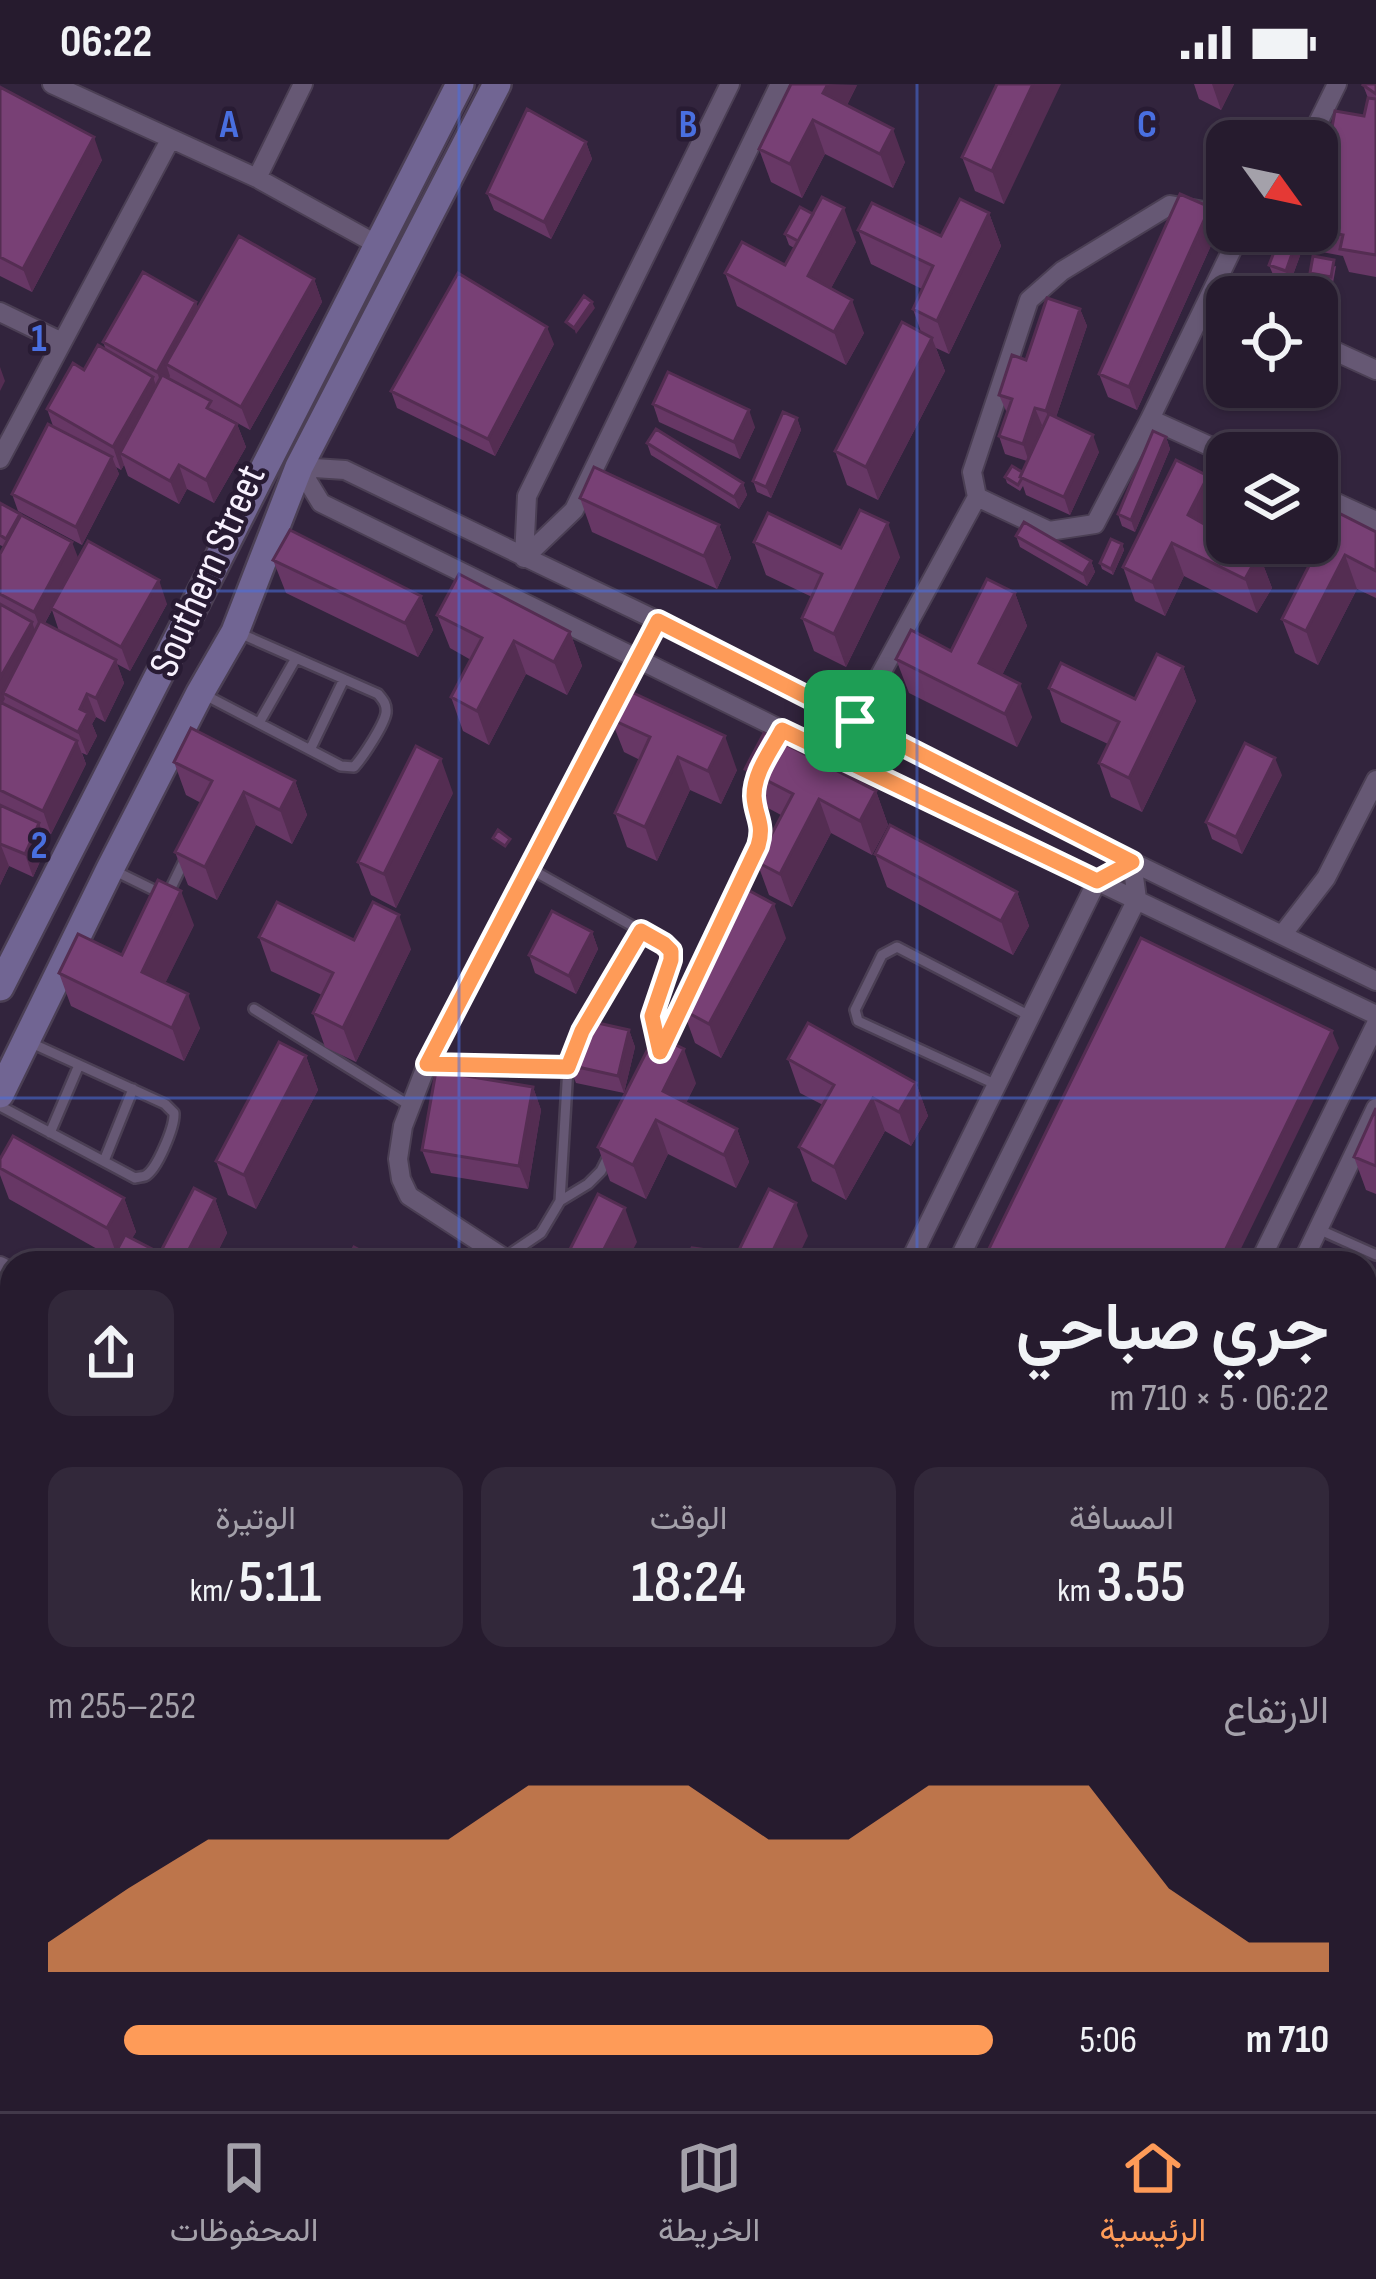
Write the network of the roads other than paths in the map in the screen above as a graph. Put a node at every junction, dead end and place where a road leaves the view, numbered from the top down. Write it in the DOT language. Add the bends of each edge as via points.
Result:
graph roads {
  1 [pos="52,84"];
  2 [pos="303,84"];
  3 [pos="460,84"];
  4 [pos="496,84"];
  5 [pos="730,84"];
  6 [pos="780,84"];
  7 [pos="1337,84"];
  8 [pos="1319,120"];
  9 [pos="170,140"];
  10 [pos="257,178"];
  11 [pos="1206,211"];
  12 [pos="378,245"];
  13 [pos="1231,252"];
  14 [pos="0,312"];
  15 [pos="62,342"];
  16 [pos="1338,353"];
  17 [pos="1376,370"];
  18 [pos="1150,419"];
  19 [pos="1206,444"];
  20 [pos="0,459"];
  21 [pos="299,467"];
  22 [pos="977,496"];
  23 [pos="1338,504"];
  24 [pos="1376,521"];
  25 [pos="524,558"];
  26 [pos="658,621"];
  27 [pos="236,632"];
  28 [pos="296,658"];
  29 [pos="638,658"];
  30 [pos="344,679"];
  31 [pos="200,693"];
  32 [pos="855,721"];
  33 [pos="259,723"];
  34 [pos="310,749"];
  35 [pos="757,775"];
  36 [pos="1376,780"];
  37 [pos="187,855"];
  38 [pos="1132,862"];
  39 [pos="527,867"];
  40 [pos="110,869"];
  41 [pos="1097,881"];
  42 [pos="167,896"];
  43 [pos="1137,899"];
  44 [pos="157,917"];
  45 [pos="641,931"];
  46 [pos="1282,935"];
  47 [pos="1376,981"];
  48 [pos="0,987"];
  49 [pos="254,1009"];
  50 [pos="1030,1016"];
  51 [pos="1376,1020"];
  52 [pos="26,1041"];
  53 [pos="427,1064"];
  54 [pos="79,1065"];
  55 [pos="568,1067"];
  56 [pos="997,1085"];
  57 [pos="133,1089"];
  58 [pos="0,1094"];
  59 [pos="409,1105"];
  60 [pos="0,1106"];
  61 [pos="1376,1108"];
  62 [pos="50,1132"];
  63 [pos="610,1151"];
  64 [pos="104,1161"];
  65 [pos="560,1201"];
  66 [pos="1318,1229"];
  67 [pos="490,1251"];
  68 [pos="518,1251"];
  69 [pos="915,1251"];
  70 [pos="963,1251"];
  71 [pos="1265,1251"];
  72 [pos="1308,1251"];
  73 [pos="1367,1251"];
  1 -- 9 [label="street"];
  2 -- 10 [label="street"];
  3 -- 12 [label="main road, Southern Street"];
  4 -- 21 [label="main road, Southern Street"];
  5 -- 25 [label="street" via="527,496"];
  6 -- 25 [label="street" via="574,510"];
  7 -- 8 [label="street"];
  9 -- 10 [label="street"];
  9 -- 15 [label="street"];
  10 -- 12 [label="street"];
  11 -- 22 [label="street" via="1170,205 1029,300 972,472"];
  12 -- 48 [label="main road, Southern Street"];
  13 -- 18 [label="street"];
  14 -- 15 [label="street"];
  15 -- 20 [label="street"];
  16 -- 17 [label="street"];
  18 -- 19 [label="street"];
  18 -- 22 [label="street" via="1095,524 1048,531"];
  21 -- 25 [label="street" via="345,470"];
  21 -- 27 [label="main road, Southern Street"];
  21 -- 29 [label="street" via="321,503"];
  22 -- 32 [label="street"];
  23 -- 24 [label="street"];
  25 -- 26 [label="street"];
  26 -- 29 [label="street"];
  26 -- 32 [label="street"];
  27 -- 28 [label="lane"];
  27 -- 31 [label="main road, Southern Street"];
  28 -- 30 [label="lane"];
  28 -- 33 [label="lane"];
  29 -- 39 [label="street"];
  29 -- 41 [label="street" via="778,738"];
  30 -- 34 [label="lane"];
  30 -- 34 [label="lane" via="378,694 386,714 354,767"];
  31 -- 33 [label="lane"];
  31 -- 40 [label="main road, Southern Street"];
  32 -- 38 [label="street"];
  33 -- 34 [label="lane"];
  35 -- 45 [label="lane" via="758,846 660,1052 652,1016 671,951"];
  36 -- 46 [label="street" via="1326,878"];
  37 -- 42 [label="lane"];
  38 -- 41 [label="street"];
  38 -- 43 [label="street"];
  38 -- 46 [label="street"];
  39 -- 45 [label="lane"];
  39 -- 53 [label="street"];
  40 -- 42 [label="lane"];
  40 -- 52 [label="main road, Southern Street"];
  41 -- 43 [label="street"];
  41 -- 50 [label="street"];
  42 -- 44 [label="lane"];
  43 -- 51 [label="street"];
  43 -- 70 [label="street"];
  45 -- 55 [label="lane"];
  46 -- 47 [label="street"];
  49 -- 59 [label="lane"];
  50 -- 56 [label="street"];
  50 -- 56 [label="lane" via="897,947 882,955 855,1010 858,1021"];
  51 -- 71 [label="street"];
  52 -- 54 [label="lane"];
  52 -- 58 [label="main road, Southern Street"];
  53 -- 55 [label="lane"];
  53 -- 59 [label="street"];
  54 -- 57 [label="lane"];
  54 -- 62 [label="lane"];
  55 -- 65 [label="lane"];
  56 -- 69 [label="street"];
  57 -- 64 [label="lane"];
  57 -- 64 [label="lane" via="165,1104 175,1123 143,1177"];
  59 -- 67 [label="street" via="398,1160 409,1196"];
  60 -- 62 [label="lane"];
  61 -- 66 [label="street"];
  62 -- 64 [label="lane"];
  63 -- 65 [label="lane" via="601,1171"];
  65 -- 68 [label="lane" via="541,1233"];
  66 -- 72 [label="street"];
  66 -- 73 [label="lane"];
}
